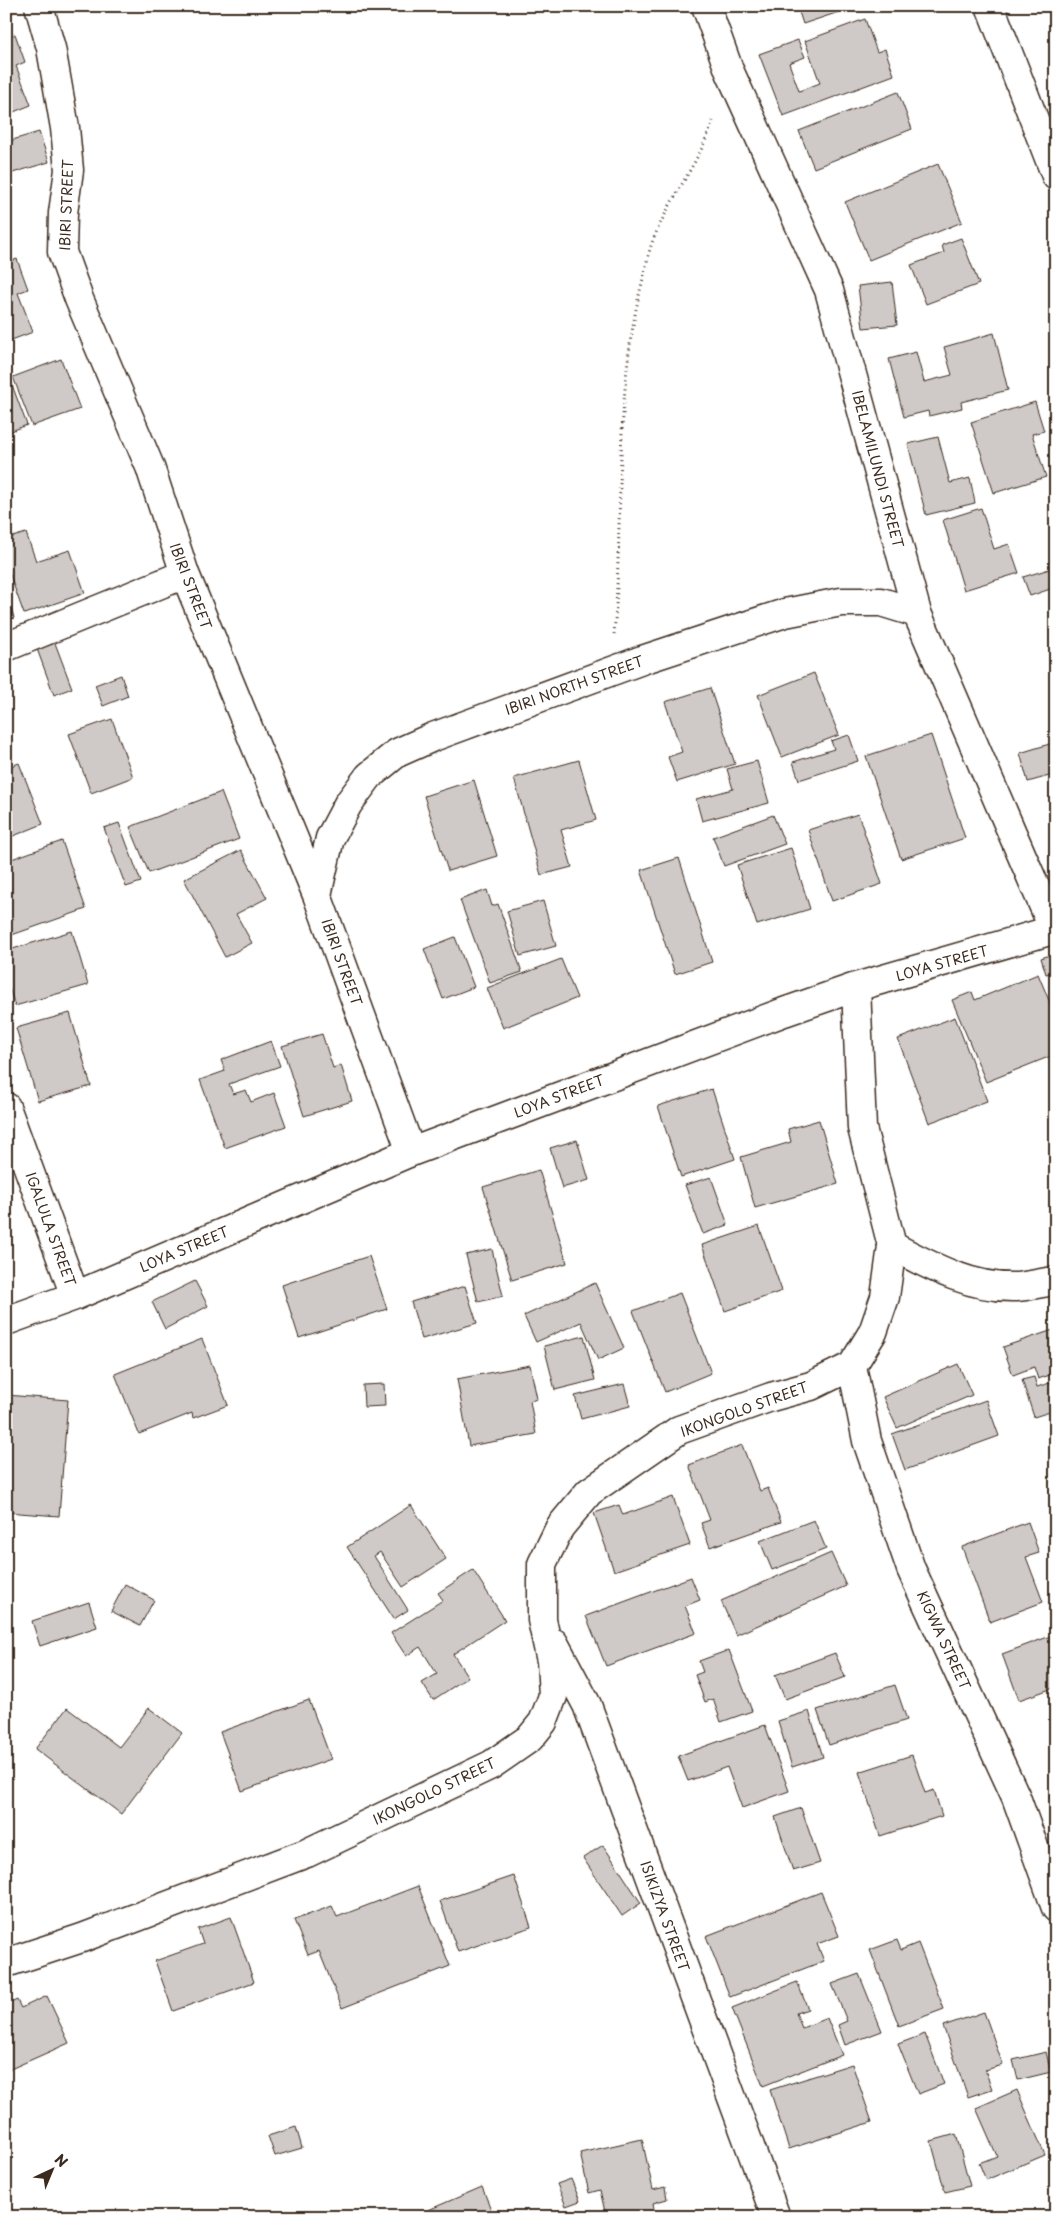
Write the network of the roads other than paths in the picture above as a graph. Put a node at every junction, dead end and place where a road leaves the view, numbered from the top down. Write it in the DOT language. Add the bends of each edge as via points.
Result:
graph roads {
  1 [pos="39,6"];
  2 [pos="706,6"];
  3 [pos="990,6"];
  4 [pos="1056,176"];
  5 [pos="185,574"];
  6 [pos="918,613"];
  7 [pos="6,647"];
  8 [pos="317,895"];
  9 [pos="1055,930"];
  10 [pos="856,988"];
  11 [pos="6,1107"];
  12 [pos="411,1152"];
  13 [pos="892,1246"];
  14 [pos="1056,1282"];
  15 [pos="75,1296"];
  16 [pos="6,1322"];
  17 [pos="852,1366"];
  18 [pos="542,1620"];
  19 [pos="1056,1908"];
  20 [pos="6,1962"];
  21 [pos="776,2217"];
  1 -- 5 [label="street, IBIRI STREET" via="51,48 69,170 62,252 150,467"];
  2 -- 6 [label="street, IBELAMILUNDI STREET" via="729,70 829,290"];
  3 -- 4 [label="street"];
  5 -- 7 [label="street"];
  5 -- 8 [label="street, IBIRI STREET"];
  6 -- 8 [label="street, IBIRI NORTH STREET" via="881,602 841,602 785,613 611,671 397,753 369,776 348,804 330,838"];
  6 -- 9 [label="street, IBELAMILUNDI STREET"];
  8 -- 12 [label="street, IBIRI STREET"];
  9 -- 10 [label="street, LOYA STREET"];
  10 -- 12 [label="street, LOYA STREET"];
  10 -- 13 [label="street" via="862,1128"];
  11 -- 15 [label="street, IGALULA STREET"];
  12 -- 15 [label="street, LOYA STREET"];
  13 -- 14 [label="street" via="939,1271 979,1282 1016,1287"];
  13 -- 17 [label="street" via="885,1297 873,1332"];
  15 -- 16 [label="street, LOYA STREET"];
  17 -- 18 [label="street, IKONGOLO STREET" via="811,1386 679,1430 589,1492 560,1527 542,1564"];
  17 -- 19 [label="street, KIGWA STREET" via="867,1441 911,1569 1016,1797"];
  18 -- 20 [label="street, IKONGOLO STREET" via="551,1660 553,1696 543,1722 530,1738 491,1765 307,1853 82,1938"];
  18 -- 21 [label="street, ISIKIZYA STREET" via="587,1705"];
}
